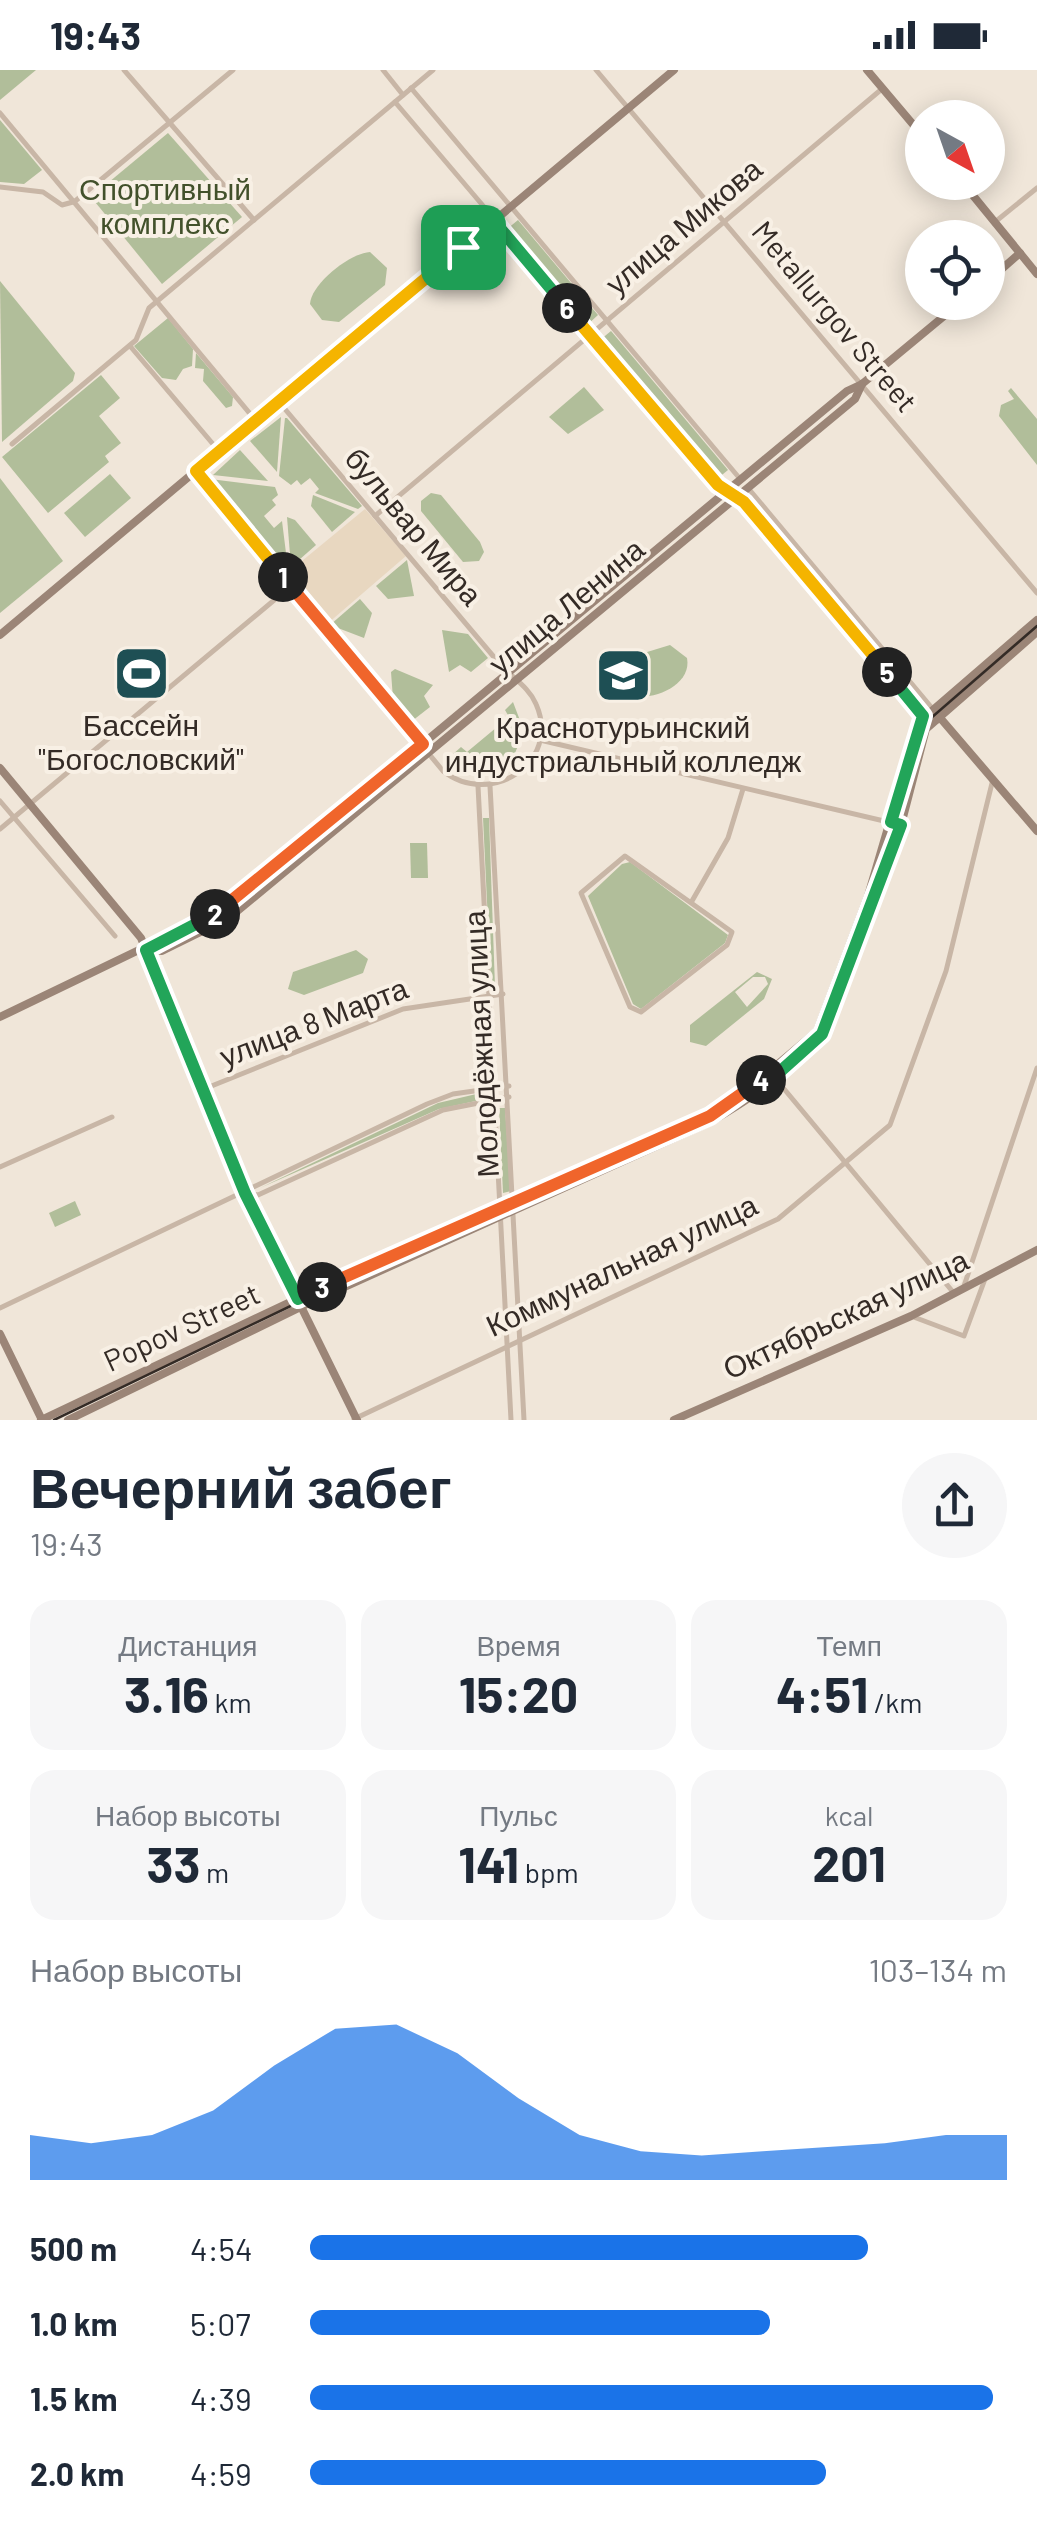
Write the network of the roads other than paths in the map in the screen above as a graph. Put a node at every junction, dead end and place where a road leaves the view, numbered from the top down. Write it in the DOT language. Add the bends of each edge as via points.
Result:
graph roads {
  1 [pos="124,70"];
  2 [pos="232,70"];
  3 [pos="383,70"];
  4 [pos="433,70"];
  5 [pos="596,70"];
  6 [pos="674,70"];
  7 [pos="867,70"];
  8 [pos="411,88"];
  9 [pos="884,88"];
  10 [pos="403,95"];
  11 [pos="394,102"];
  12 [pos="628,108"];
  13 [pos="0,113"];
  14 [pos="905,114"];
  15 [pos="168,124"];
  16 [pos="0,187"];
  17 [pos="1037,188"];
  18 [pos="977,200"];
  19 [pos="74,202"];
  20 [pos="512,206"];
  21 [pos="254,220"];
  22 [pos="993,220"];
  23 [pos="997,220"];
  24 [pos="494,221"];
  25 [pos="725,222"];
  26 [pos="1005,234"];
  27 [pos="1020,253"];
  28 [pos="1005,266"];
  29 [pos="1037,274"];
  30 [pos="157,301"];
  31 [pos="939,320"];
  32 [pos="608,321"];
  33 [pos="591,336"];
  34 [pos="130,346"];
  35 [pos="862,384"];
  36 [pos="282,405"];
  37 [pos="256,420"];
  38 [pos="12,444"];
  39 [pos="219,451"];
  40 [pos="196,471"];
  41 [pos="744,483"];
  42 [pos="730,494"];
  43 [pos="375,516"];
  44 [pos="290,586"];
  45 [pos="1037,593"];
  46 [pos="1037,620"];
  47 [pos="1037,632"];
  48 [pos="0,636"];
  49 [pos="512,676"];
  50 [pos="934,716"];
  51 [pos="540,740"];
  52 [pos="426,748"];
  53 [pos="0,768"];
  54 [pos="993,779"];
  55 [pos="478,786"];
  56 [pos="490,786"];
  57 [pos="743,788"];
  58 [pos="0,801"];
  59 [pos="30,804"];
  60 [pos="14,817"];
  61 [pos="896,823"];
  62 [pos="0,829"];
  63 [pos="1037,831"];
  64 [pos="692,901"];
  65 [pos="114,936"];
  66 [pos="146,950"];
  67 [pos="503,994"];
  68 [pos="490,997"];
  69 [pos="0,1017"];
  70 [pos="1037,1068"];
  71 [pos="772,1075"];
  72 [pos="508,1086"];
  73 [pos="495,1088"];
  74 [pos="201,1090"];
  75 [pos="509,1098"];
  76 [pos="496,1099"];
  77 [pos="112,1116"];
  78 [pos="846,1163"];
  79 [pos="0,1168"];
  80 [pos="245,1193"];
  81 [pos="515,1204"];
  82 [pos="502,1210"];
  83 [pos="1037,1250"];
  84 [pos="987,1273"];
  85 [pos="964,1286"];
  86 [pos="953,1292"];
  87 [pos="299,1302"];
  88 [pos="0,1308"];
  89 [pos="911,1316"];
  90 [pos="0,1334"];
  91 [pos="521,1338"];
  92 [pos="508,1344"];
  93 [pos="41,1420"];
  94 [pos="68,1420"];
  95 [pos="355,1420"];
  96 [pos="512,1420"];
  97 [pos="524,1420"];
  98 [pos="674,1420"];
  1 -- 15 [label="street"];
  2 -- 15 [label="street"];
  3 -- 10 [label="street"];
  4 -- 8 [label="street"];
  5 -- 12 [label="street, Metallurgov Street"];
  6 -- 12 [label="street"];
  7 -- 9 [label="street"];
  8 -- 10 [label="street"];
  8 -- 20 [label="street"];
  9 -- 14 [label="street"];
  9 -- 25 [label="street, улица Микова"];
  10 -- 11 [label="street"];
  11 -- 21 [label="street"];
  11 -- 24 [label="street"];
  12 -- 20 [label="street"];
  12 -- 25 [label="street, Metallurgov Street"];
  13 -- 19 [label="street"];
  15 -- 19 [label="street"];
  15 -- 21 [label="street"];
  16 -- 19 [label="street"];
  17 -- 23 [label="street"];
  18 -- 22 [label="street"];
  19 -- 30 [label="street"];
  20 -- 24 [label="street"];
  20 -- 32 [label="street"];
  21 -- 30 [label="street"];
  24 -- 33 [label="street"];
  24 -- 36 [label="street"];
  25 -- 32 [label="street, улица Микова"];
  25 -- 35 [label="street, Metallurgov Street"];
  26 -- 27 [label="street"];
  27 -- 28 [label="street"];
  27 -- 29 [label="street"];
  30 -- 34 [label="street"];
  30 -- 37 [label="street"];
  31 -- 35 [label="street, улица Ленина"];
  32 -- 33 [label="street, улица Микова"];
  32 -- 41 [label="street"];
  33 -- 42 [label="street"];
  33 -- 43 [label="street, улица Микова"];
  34 -- 38 [label="street"];
  34 -- 39 [label="street"];
  35 -- 41 [label="street, улица Ленина" via="854,399"];
  35 -- 45 [label="street, Metallurgov Street"];
  36 -- 37 [label="street"];
  36 -- 43 [label="street, бульвар Мира"];
  37 -- 39 [label="street"];
  39 -- 40 [label="street"];
  40 -- 44 [label="street"];
  40 -- 48 [label="street"];
  41 -- 42 [label="street, улица Ленина"];
  41 -- 50 [label="street"];
  42 -- 49 [label="street, улица Ленина"];
  42 -- 50 [label="street"];
  43 -- 49 [label="street, бульвар Мира"];
  44 -- 52 [label="street"];
  44 -- 59 [label="street"];
  46 -- 50 [label="street"];
  47 -- 50 [label="street"];
  49 -- 51 [label="street, бульвар Мира" via="536,703"];
  49 -- 52 [label="street, улица Ленина"];
  50 -- 54 [label="street"];
  50 -- 61 [label="street, Popov Street"];
  51 -- 56 [label="street" via="520,772"];
  51 -- 57 [label="street"];
  52 -- 55 [label="street" via="449,776"];
  52 -- 66 [label="street, улица Ленина" via="229,918 162,951"];
  53 -- 59 [label="street"];
  54 -- 63 [label="street"];
  54 -- 78 [label="street, Коммунальная улица" via="959,929 896,1116"];
  55 -- 56 [label="street"];
  55 -- 68 [label="street, Молодёжная улица"];
  56 -- 67 [label="street, Молодёжная улица"];
  57 -- 61 [label="street"];
  57 -- 64 [label="street" via="728,838"];
  58 -- 60 [label="street"];
  59 -- 60 [label="street"];
  59 -- 66 [label="street" via="132,921"];
  60 -- 62 [label="street"];
  60 -- 65 [label="street"];
  61 -- 71 [label="street, Popov Street" via="820,1026"];
  64 -- 64 [label="street" via="626,856 581,893 637,1012 649,1010 731,940 730,928"];
  66 -- 69 [label="street, улица Ленина"];
  66 -- 74 [label="street"];
  67 -- 68 [label="street, улица 8 Марта"];
  67 -- 72 [label="street, Молодёжная улица"];
  68 -- 73 [label="street, Молодёжная улица"];
  68 -- 74 [label="street, улица 8 Марта" via="377,1017"];
  70 -- 85 [label="street"];
  71 -- 78 [label="street"];
  71 -- 81 [label="street, Popov Street" via="710,1116"];
  72 -- 73 [label="street"];
  72 -- 75 [label="street, Молодёжная улица"];
  73 -- 76 [label="street, Молодёжная улица"];
  73 -- 80 [label="street" via="427,1104"];
  74 -- 80 [label="street"];
  75 -- 76 [label="street"];
  75 -- 81 [label="street, Молодёжная улица"];
  76 -- 80 [label="street" via="443,1110 258,1194"];
  76 -- 82 [label="street, Молодёжная улица"];
  77 -- 79 [label="street"];
  78 -- 86 [label="street"];
  78 -- 91 [label="street, Коммунальная улица" via="778,1219"];
  80 -- 87 [label="street"];
  80 -- 88 [label="street"];
  81 -- 82 [label="street, Popov Street"];
  81 -- 91 [label="street, Молодёжная улица"];
  82 -- 87 [label="street, Popov Street"];
  82 -- 92 [label="street, Молодёжная улица"];
  83 -- 84 [label="street, Октябрьская улица"];
  84 -- 85 [label="street, Октябрьская улица"];
  84 -- 89 [label="street" via="964,1336"];
  85 -- 86 [label="street, Октябрьская улица"];
  86 -- 89 [label="street, Октябрьская улица"];
  87 -- 93 [label="street, Popov Street"];
  87 -- 94 [label="street, Popov Street"];
  87 -- 95 [label="street"];
  89 -- 98 [label="street, Октябрьская улица"];
  90 -- 93 [label="street"];
  91 -- 92 [label="street, Коммунальная улица"];
  91 -- 97 [label="street, Молодёжная улица"];
  92 -- 95 [label="street, Коммунальная улица"];
  92 -- 96 [label="street, Молодёжная улица"];
}
